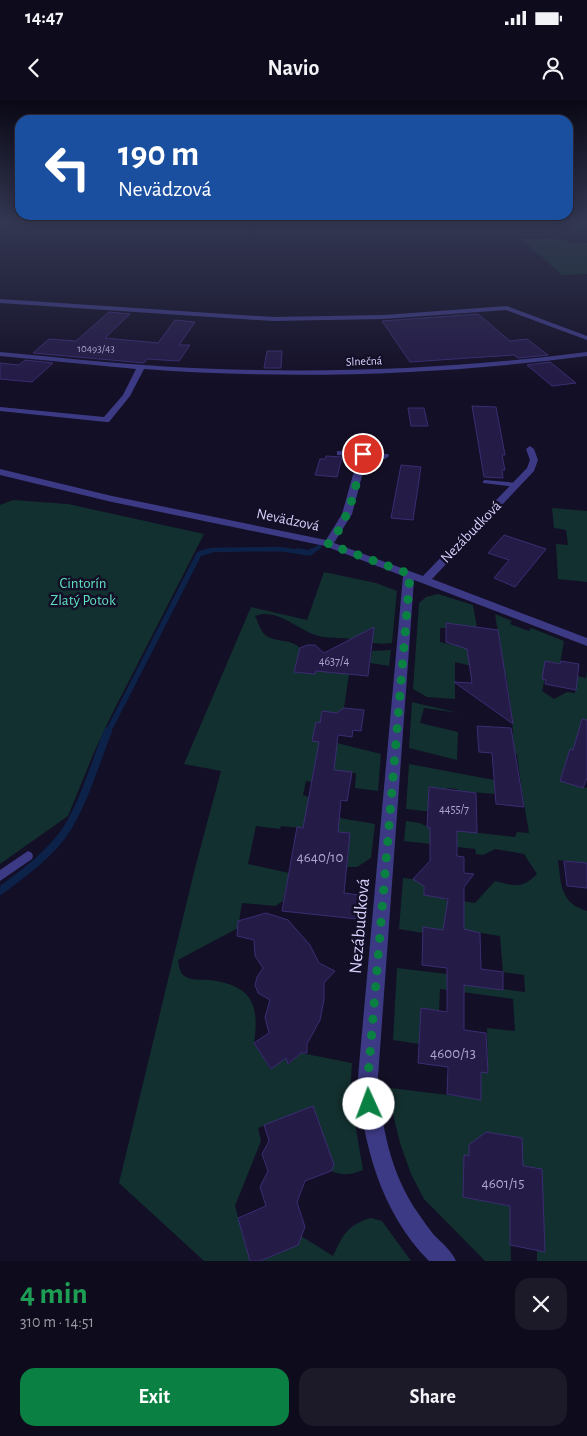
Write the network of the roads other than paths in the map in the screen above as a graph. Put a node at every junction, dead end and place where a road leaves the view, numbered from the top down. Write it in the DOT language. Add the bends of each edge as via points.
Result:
graph roads {
  1 [pos="0,301"];
  2 [pos="587,338"];
  3 [pos="0,354"];
  4 [pos="587,354"];
  5 [pos="142,367"];
  6 [pos="0,409"];
  7 [pos="530,449"];
  8 [pos="340,453"];
  9 [pos="363,454"];
  10 [pos="385,456"];
  11 [pos="0,472"];
  12 [pos="485,482"];
  13 [pos="516,485"];
  14 [pos="328,544"];
  15 [pos="417,577"];
  16 [pos="587,642"];
  17 [pos="28,856"];
  18 [pos="0,876"];
  19 [pos="445,1261"];
  1 -- 2 [label="street" via="282,319 384,317 508,308"];
  3 -- 5 [label="street, Slnečná"];
  4 -- 5 [label="street, Slnečná" via="476,366 359,372 250,372"];
  5 -- 6 [label="street" via="126,396 106,420"];
  7 -- 13 [label="street, Nezábudková" via="534,460 531,469"];
  8 -- 9 [label="street"];
  9 -- 10 [label="street"];
  9 -- 14 [label="street" via="348,508 338,533"];
  11 -- 14 [label="street, Nevädzová" via="120,501"];
  12 -- 13 [label="lane, Nezábudková"];
  13 -- 15 [label="street, Nezábudková"];
  14 -- 15 [label="street, Nevädzová"];
  15 -- 16 [label="street, Nevädzová"];
  15 -- 19 [label="street, Nezábudková" via="369,1068 369,1104 376,1143 396,1196 421,1236"];
  17 -- 18 [label="lane"];
}
